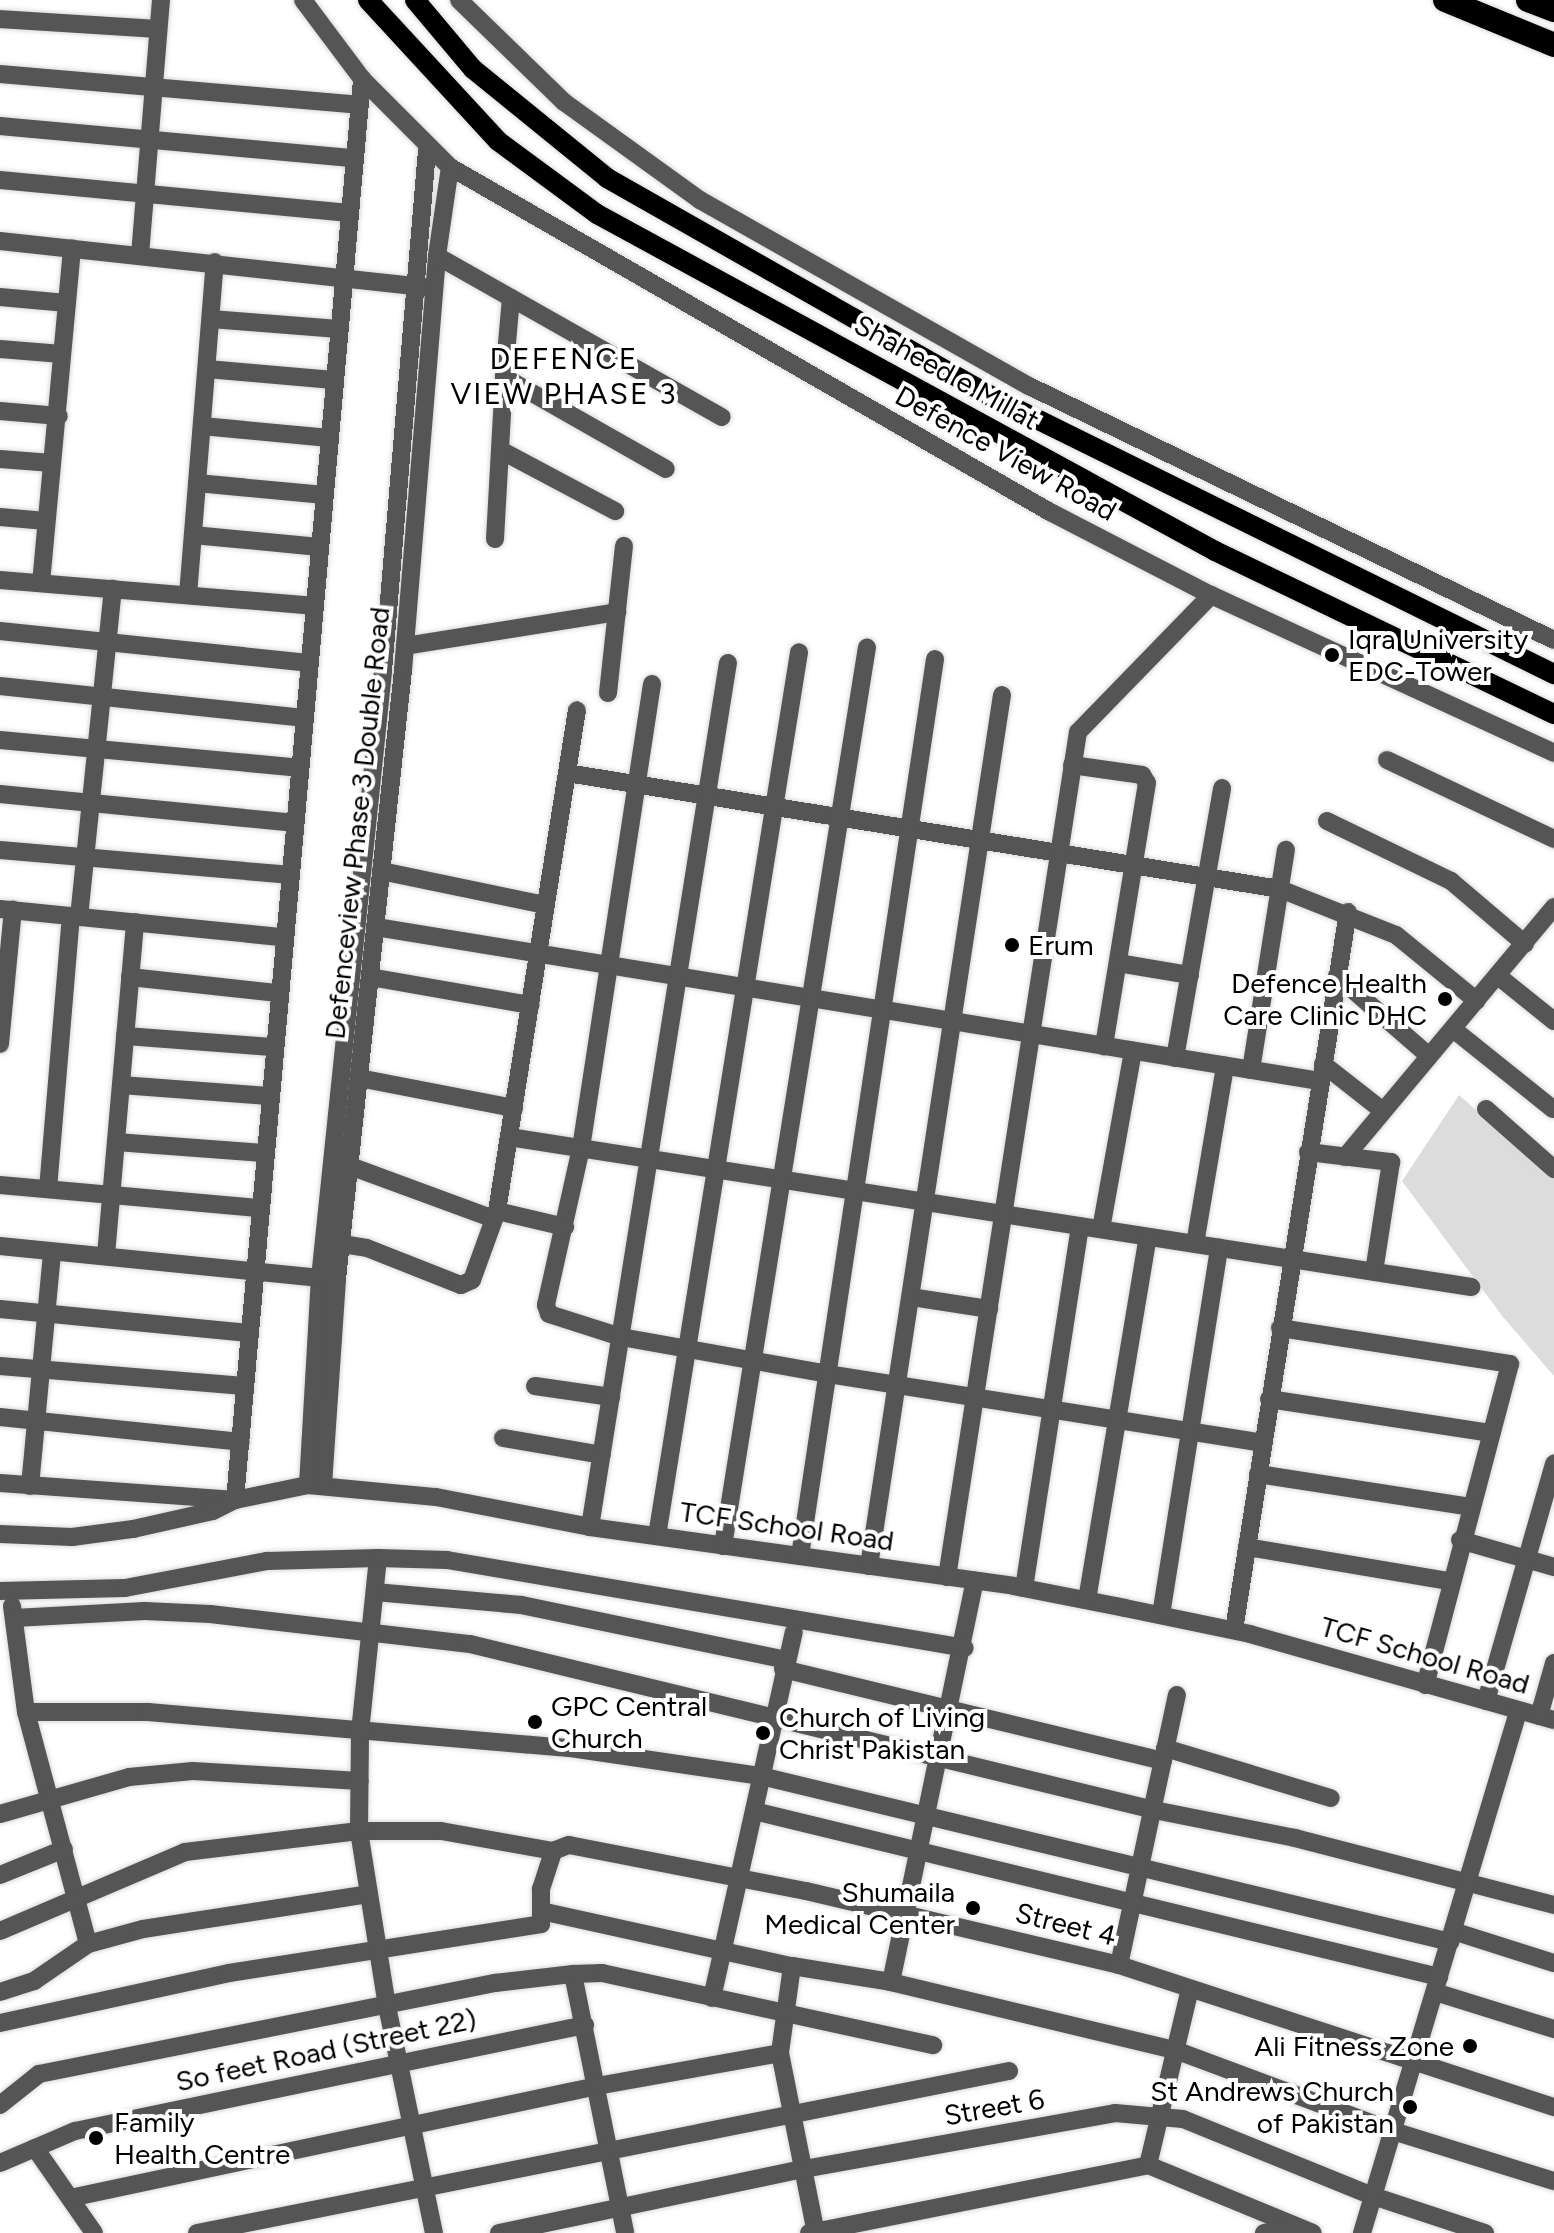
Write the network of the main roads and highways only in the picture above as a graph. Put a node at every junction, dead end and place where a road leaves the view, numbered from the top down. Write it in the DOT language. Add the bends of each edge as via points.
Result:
graph roads {
  1 [pos="368,0"];
  2 [pos="415,0"];
  3 [pos="1445,0"];
  4 [pos="1528,0"];
  5 [pos="1554,10"];
  6 [pos="1554,45"];
  7 [pos="1554,674"];
  8 [pos="1554,714"];
  1 -- 8 [label="main road, Shaheed e Millat" via="498,141 597,214 1215,551"];
  2 -- 7 [label="main road, Shaheed e Millat" via="473,69 607,178 992,397"];
  3 -- 6 [label="highway"];
  4 -- 5 [label="highway"];
}
